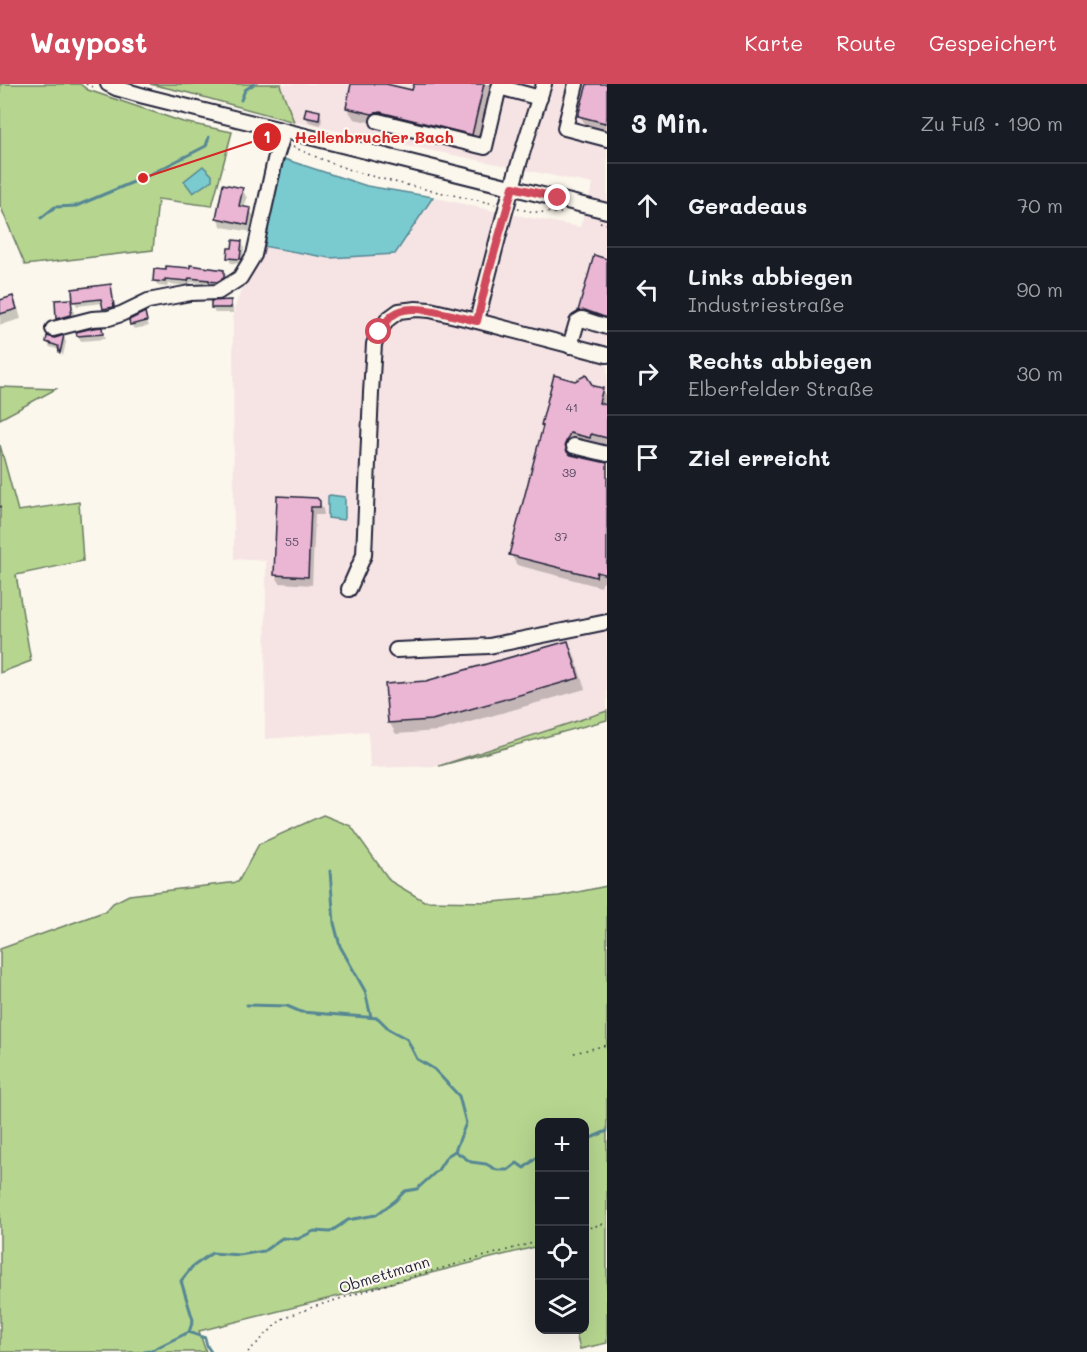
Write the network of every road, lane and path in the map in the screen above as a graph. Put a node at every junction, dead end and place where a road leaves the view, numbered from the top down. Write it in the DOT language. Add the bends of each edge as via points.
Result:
graph roads {
  1 [pos="108,84"];
  2 [pos="544,84"];
  3 [pos="576,84"];
  4 [pos="540,98"];
  5 [pos="378,121"];
  6 [pos="284,132"];
  7 [pos="607,139"];
  8 [pos="290,146"];
  9 [pos="513,187"];
  10 [pos="491,203"];
  11 [pos="522,210"];
  12 [pos="607,211"];
  13 [pos="563,213"];
  14 [pos="477,321"];
  15 [pos="607,327"];
  16 [pos="54,329"];
  17 [pos="570,346"];
  18 [pos="607,355"];
  19 [pos="574,446"];
  20 [pos="607,454"];
  21 [pos="349,589"];
  22 [pos="607,622"];
  23 [pos="396,650"];
  24 [pos="607,1046"];
  25 [pos="574,1053"];
  26 [pos="607,1223"];
  27 [pos="589,1228"];
  28 [pos="535,1242"];
  29 [pos="248,1352"];
  1 -- 6 [label="street"];
  2 -- 4 [label="street"];
  3 -- 7 [label="street" via="565,128"];
  4 -- 5 [label="street" via="499,87 485,147"];
  4 -- 9 [label="street"];
  6 -- 9 [label="street"];
  6 -- 16 [label="street" via="254,255 240,278 218,292 148,301 109,318"];
  8 -- 10 [label="path" via="372,176"];
  9 -- 12 [label="street"];
  9 -- 14 [label="street"];
  11 -- 13 [label="path"];
  14 -- 17 [label="street"];
  14 -- 21 [label="street" via="430,310 407,310 388,319 379,332 374,344 370,393 364,555"];
  15 -- 17 [label="street" via="582,319 577,322"];
  17 -- 18 [label="street"];
  19 -- 20 [label="street"];
  22 -- 23 [label="street" via="489,646"];
  24 -- 25 [label="path"];
  26 -- 27 [label="path"];
  28 -- 29 [label="path, Obmettmann" via="310,1308 282,1319"];
}
